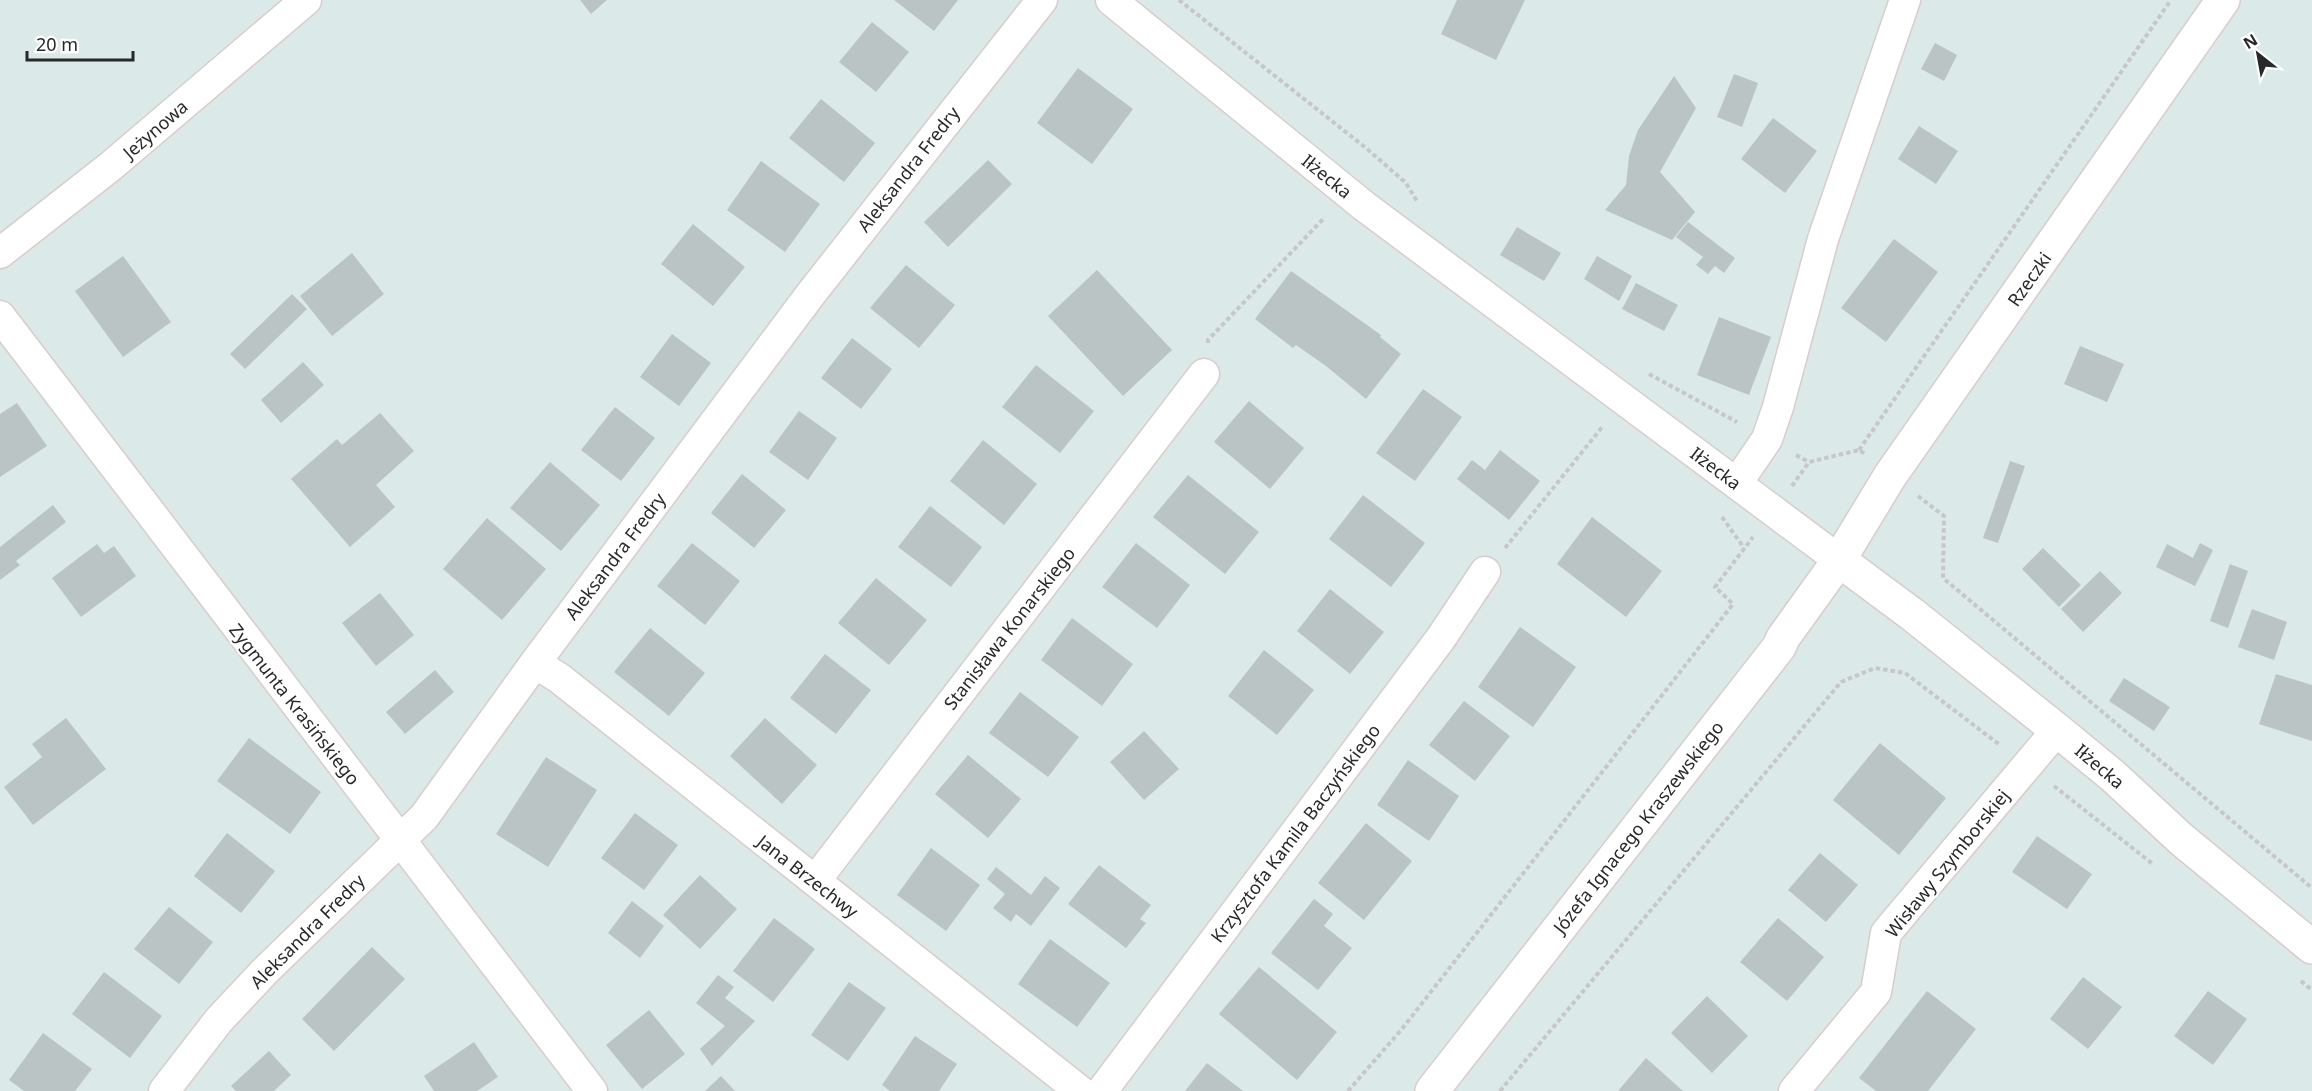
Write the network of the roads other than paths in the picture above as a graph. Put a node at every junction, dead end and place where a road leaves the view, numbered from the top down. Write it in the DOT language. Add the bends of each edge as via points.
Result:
graph roads {
  1 [pos="306,0"];
  2 [pos="1042,0"];
  3 [pos="1111,0"];
  4 [pos="1905,0"];
  5 [pos="2223,0"];
  6 [pos="0,252"];
  7 [pos="0,316"];
  8 [pos="1204,374"];
  9 [pos="1737,483"];
  10 [pos="1839,560"];
  11 [pos="1485,572"];
  12 [pos="535,663"];
  13 [pos="2057,730"];
  14 [pos="401,840"];
  15 [pos="815,881"];
  16 [pos="2312,947"];
  17 [pos="164,1091"];
  18 [pos="592,1091"];
  19 [pos="1080,1091"];
  20 [pos="1102,1091"];
  21 [pos="1431,1091"];
  22 [pos="1794,1091"];
  1 -- 6 [label="street, Jeżynowa" via="111,166"];
  2 -- 12 [label="street, Aleksandra Fredry" via="810,294"];
  3 -- 9 [label="street, Iłżecka" via="1364,206"];
  4 -- 9 [label="street" via="1823,239 1778,407 1767,438"];
  5 -- 10 [label="main road, Rzeczki" via="1890,476"];
  7 -- 14 [label="street, Zygmunta Krasińskiego"];
  8 -- 15 [label="street, Stanisława Konarskiego"];
  9 -- 10 [label="street, Iłżecka"];
  10 -- 13 [label="main road, Iłżecka"];
  10 -- 21 [label="main road, Józefa Ignacego Kraszewskiego" via="1779,647"];
  11 -- 20 [label="street, Krzysztofa Kamila Baczyńskiego" via="1441,638"];
  12 -- 14 [label="street, Aleksandra Fredry" via="424,817"];
  12 -- 15 [label="street, Jana Brzechwy"];
  13 -- 16 [label="main road, Iłżecka"];
  13 -- 22 [label="street, Wisławy Szymborskiej" via="1886,933 1875,992"];
  14 -- 17 [label="street, Aleksandra Fredry" via="265,971 219,1020"];
  14 -- 18 [label="street, Zygmunta Krasińskiego"];
  15 -- 19 [label="street, Jana Brzechwy"];
}
